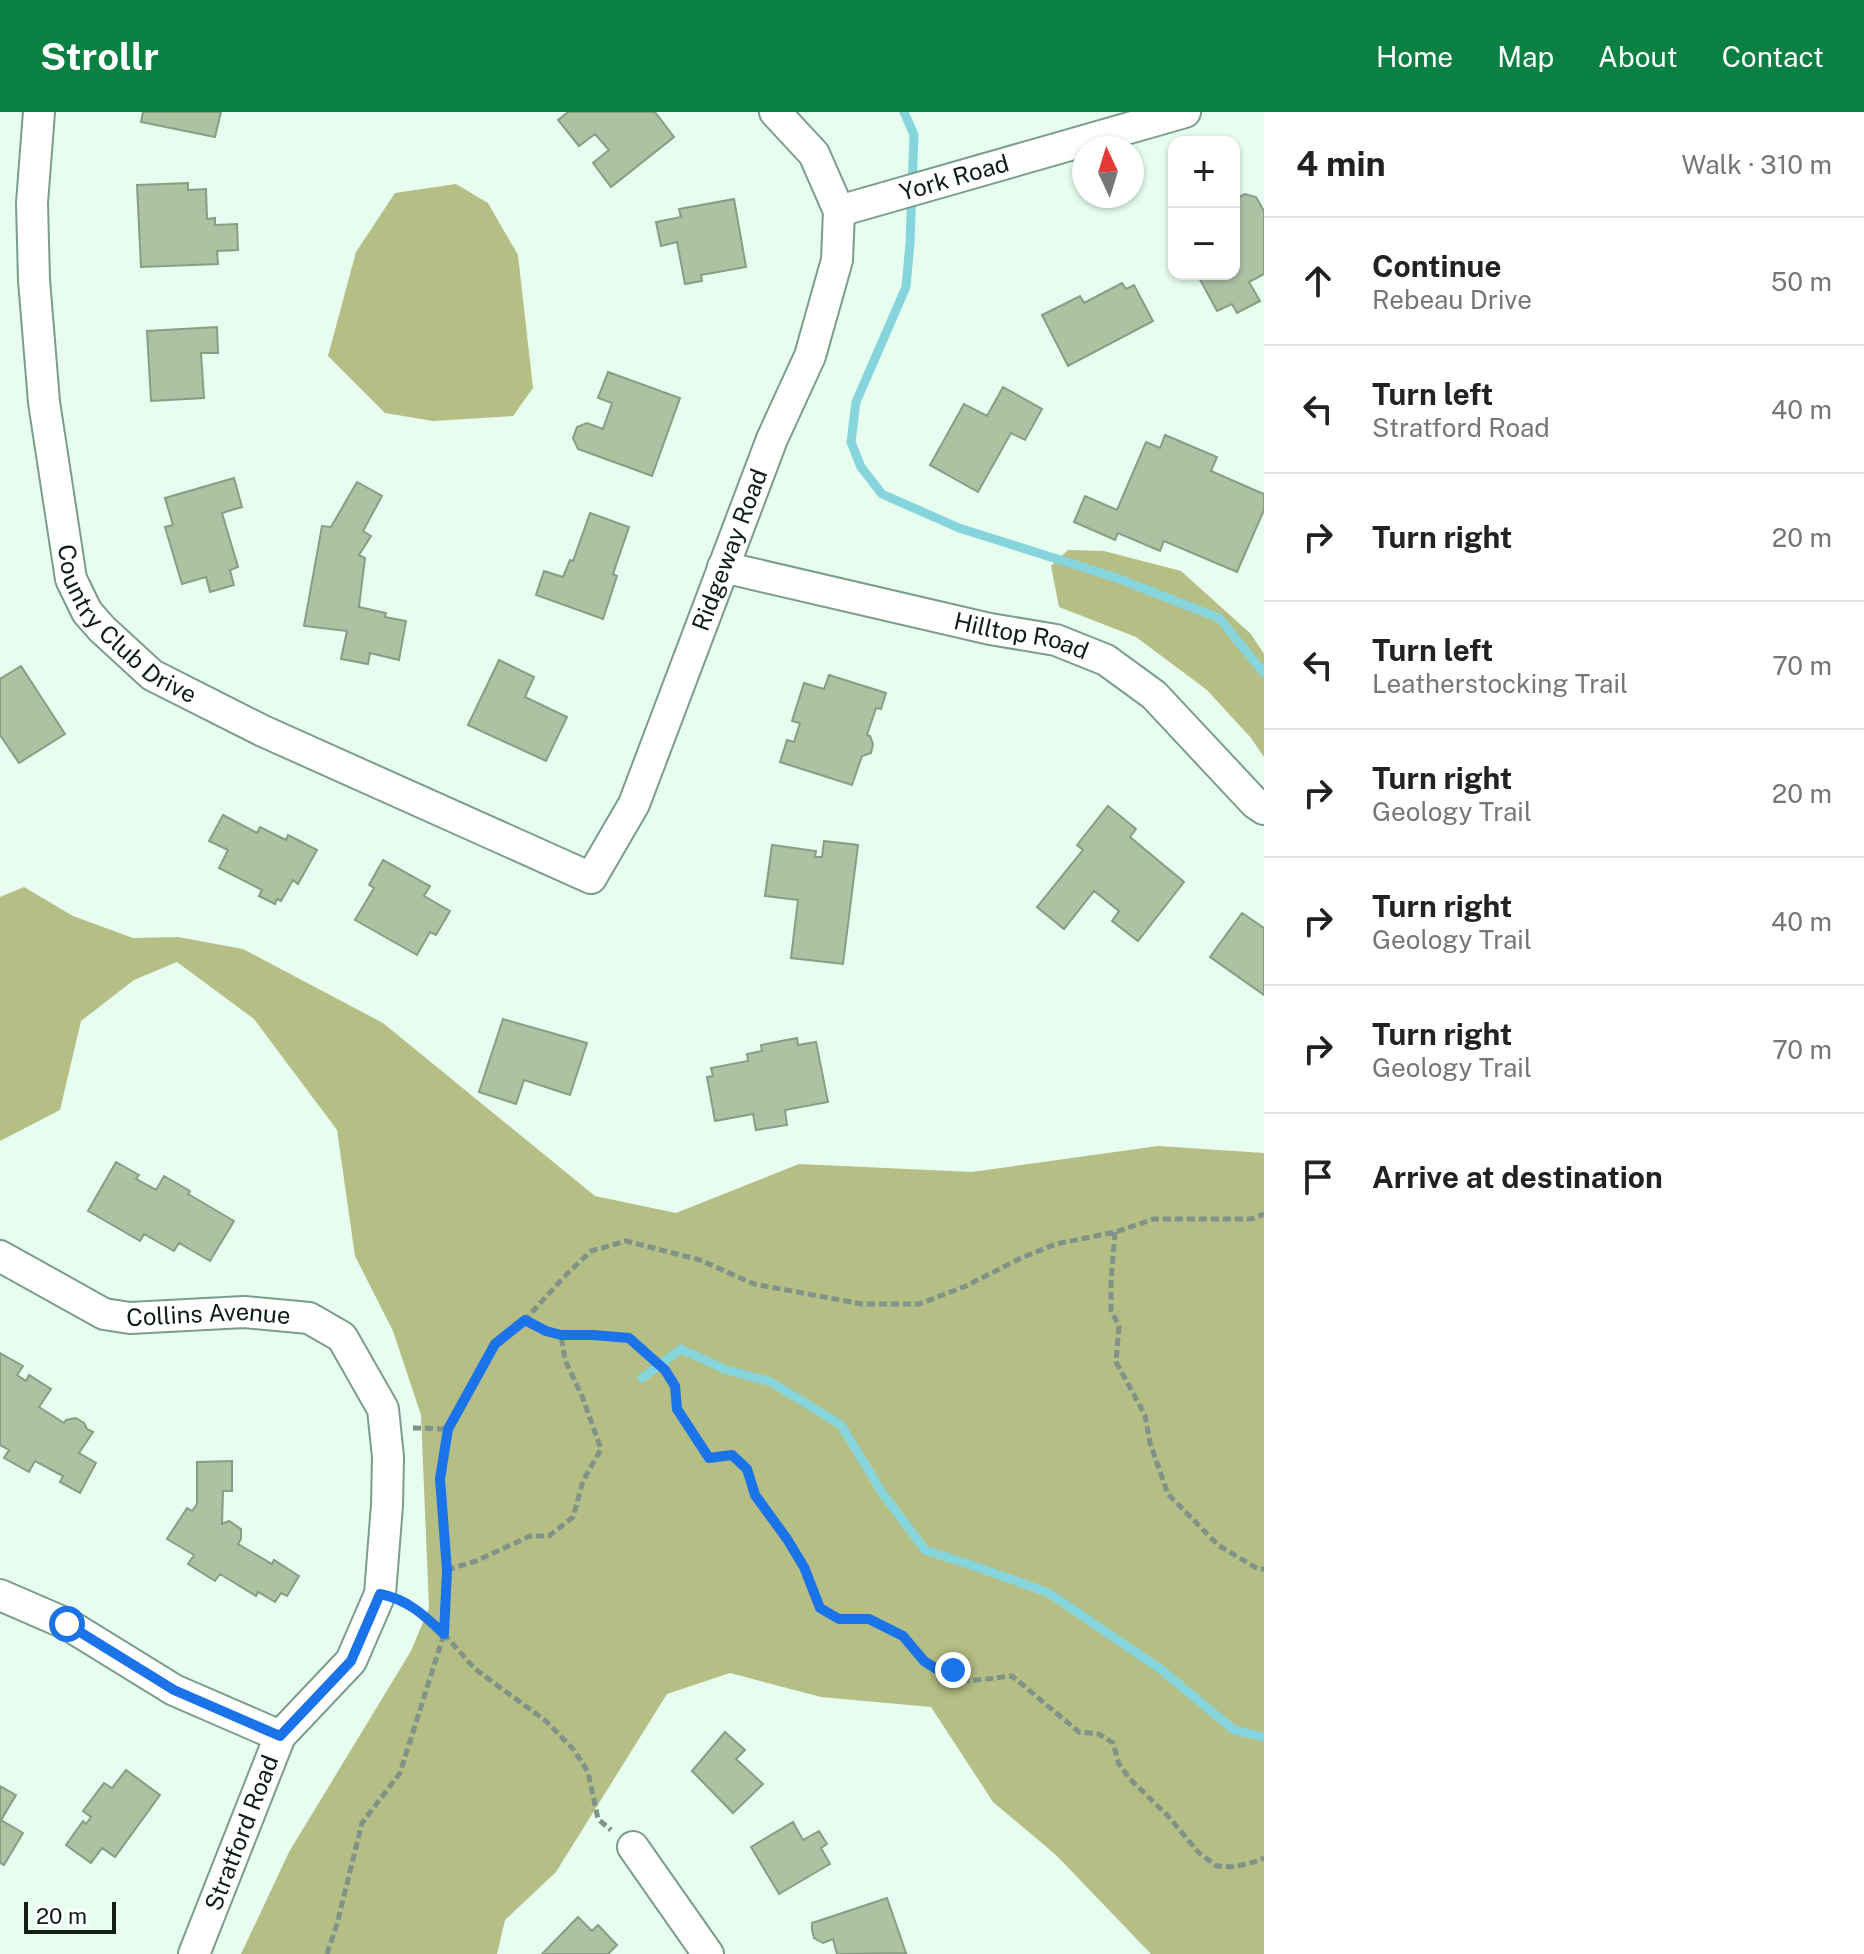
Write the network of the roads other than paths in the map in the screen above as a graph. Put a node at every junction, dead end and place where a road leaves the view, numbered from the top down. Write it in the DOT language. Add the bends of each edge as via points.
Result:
graph roads {
  1 [pos="39,112"];
  2 [pos="775,112"];
  3 [pos="1185,112"];
  4 [pos="839,211"];
  5 [pos="723,567"];
  6 [pos="1264,809"];
  7 [pos="591,878"];
  8 [pos="0,1256"];
  9 [pos="388,1457"];
  10 [pos="0,1595"];
  11 [pos="280,1736"];
  12 [pos="633,1847"];
  13 [pos="194,1954"];
  14 [pos="708,1954"];
  1 -- 7 [label="street, Country Club Drive" via="32,203 44,402 71,579 87,612 152,675 263,731"];
  2 -- 4 [label="street" via="814,154"];
  3 -- 4 [label="street, York Road"];
  4 -- 5 [label="street, Ridgeway Road" via="837,260 810,356"];
  5 -- 6 [label="street, Hilltop Road" via="1056,640 1106,660 1154,695"];
  5 -- 7 [label="street, Ridgeway Road" via="634,804"];
  8 -- 9 [label="street, Collins Avenue" via="104,1314 130,1318 244,1312 309,1318 342,1337 361,1368 383,1409"];
  9 -- 11 [label="street, Stratford Road" via="380,1594 351,1661"];
  10 -- 11 [label="street" via="67,1624 174,1690"];
  11 -- 13 [label="street, Stratford Road"];
  12 -- 14 [label="street"];
}
